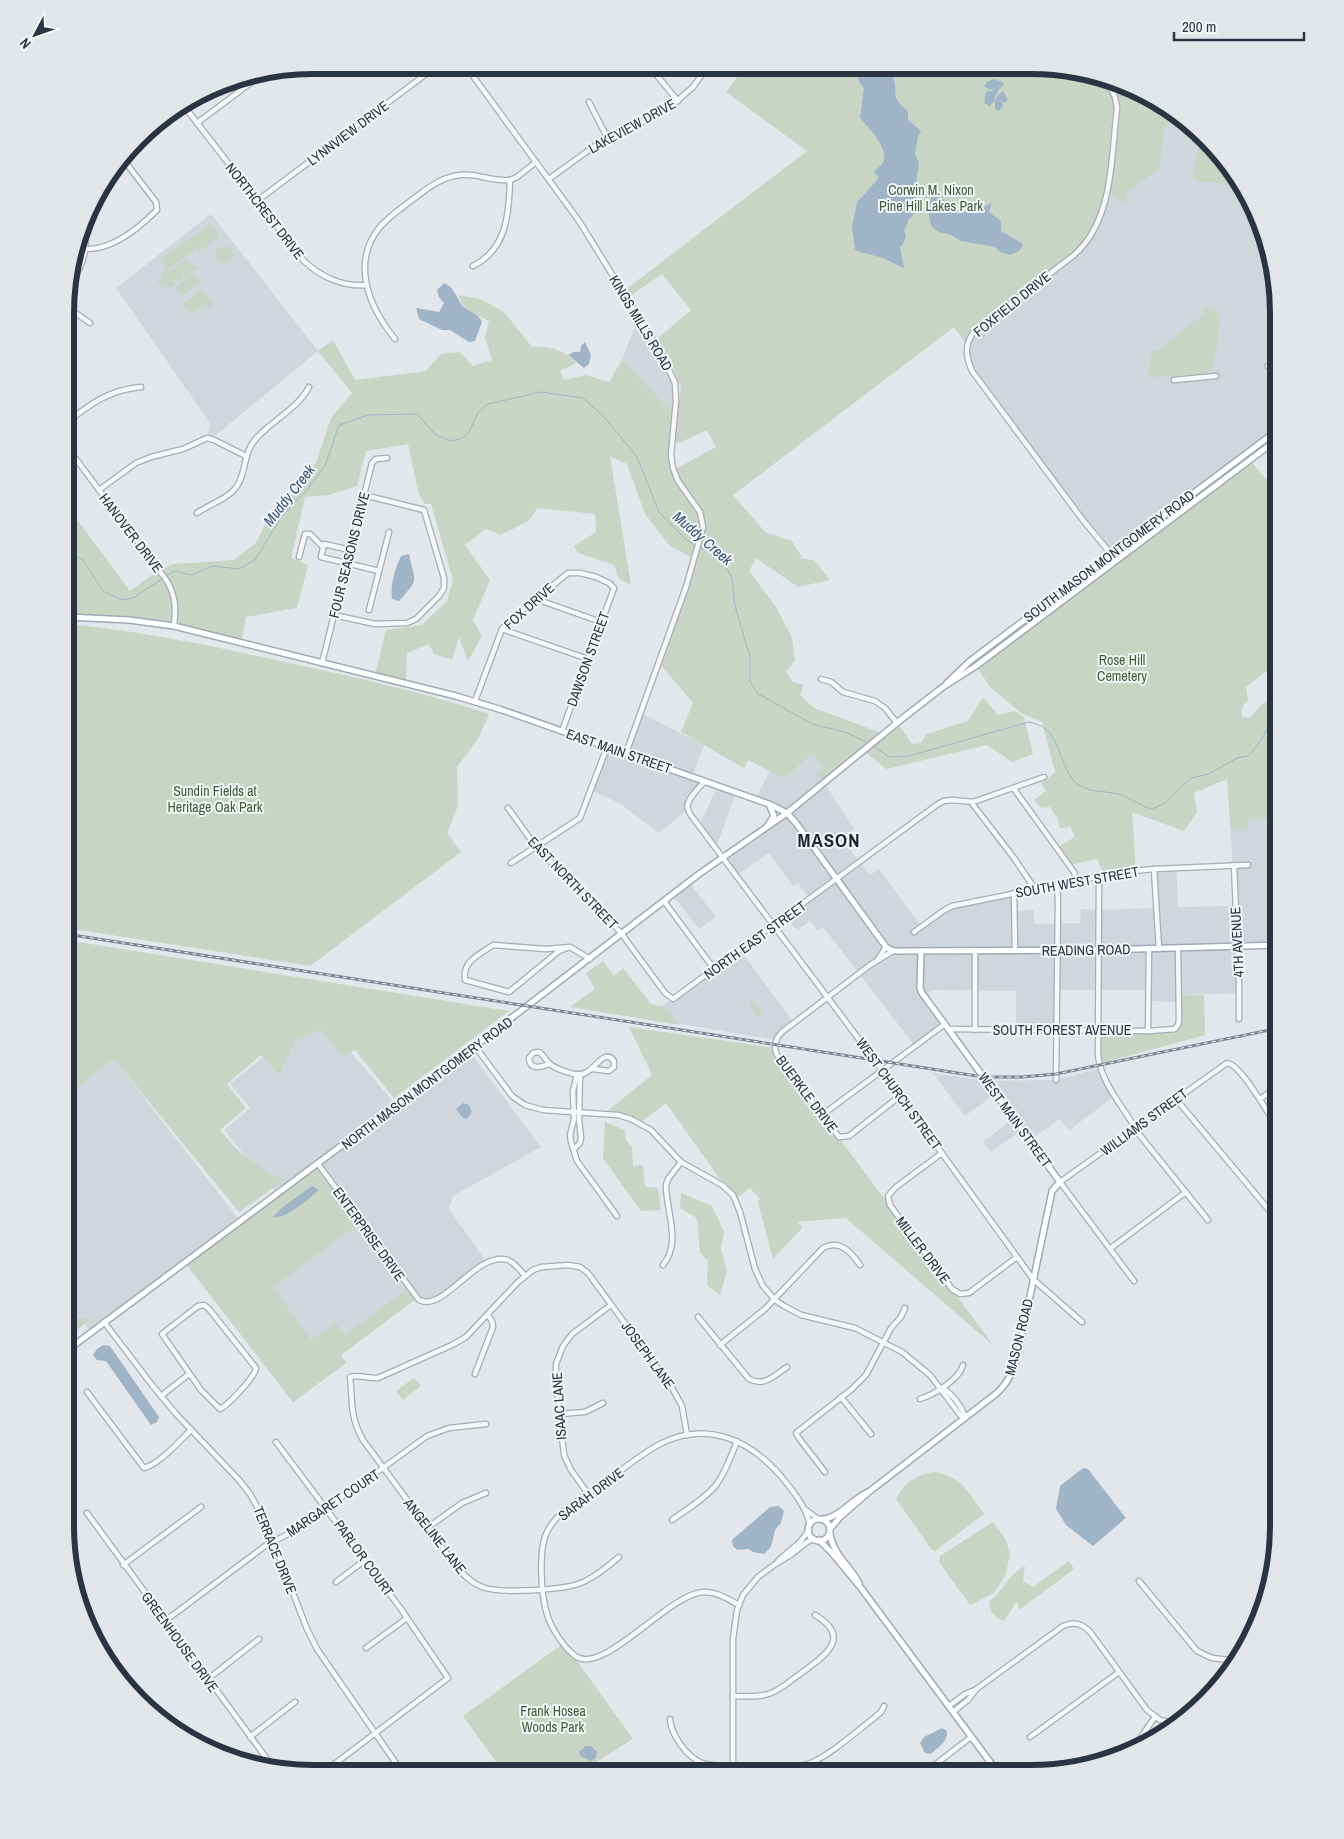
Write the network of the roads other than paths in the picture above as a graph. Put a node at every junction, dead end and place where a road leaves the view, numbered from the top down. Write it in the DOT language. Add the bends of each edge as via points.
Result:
graph roads {
  1 [pos="426,74"];
  2 [pos="471,74"];
  3 [pos="656,74"];
  4 [pos="702,74"];
  5 [pos="252,82"];
  6 [pos="1110,87"];
  7 [pos="678,101"];
  8 [pos="589,102"];
  9 [pos="187,110"];
  10 [pos="197,123"];
  11 [pos="607,137"];
  12 [pos="536,162"];
  13 [pos="125,164"];
  14 [pos="549,179"];
  15 [pos="510,180"];
  16 [pos="257,201"];
  17 [pos="85,240"];
  18 [pos="86,249"];
  19 [pos="473,266"];
  20 [pos="77,272"];
  21 [pos="366,285"];
  22 [pos="74,311"];
  23 [pos="90,323"];
  24 [pos="395,339"];
  25 [pos="1216,376"];
  26 [pos="1174,380"];
  27 [pos="141,387"];
  28 [pos="309,387"];
  29 [pos="74,417"];
  30 [pos="1270,436"];
  31 [pos="1270,445"];
  32 [pos="246,456"];
  33 [pos="74,457"];
  34 [pos="387,458"];
  35 [pos="98,490"];
  36 [pos="364,496"];
  37 [pos="197,513"];
  38 [pos="389,532"];
  39 [pos="323,547"];
  40 [pos="350,550"];
  41 [pos="1112,554"];
  42 [pos="299,557"];
  43 [pos="1116,560"];
  44 [pos="347,563"];
  45 [pos="379,571"];
  46 [pos="568,573"];
  47 [pos="536,599"];
  48 [pos="369,610"];
  49 [pos="334,615"];
  50 [pos="74,618"];
  51 [pos="601,622"];
  52 [pos="174,626"];
  53 [pos="502,629"];
  54 [pos="588,659"];
  55 [pos="322,663"];
  56 [pos="821,679"];
  57 [pos="944,687"];
  58 [pos="475,701"];
  59 [pos="897,723"];
  60 [pos="562,731"];
  61 [pos="607,746"];
  62 [pos="626,753"];
  63 [pos="1044,777"];
  64 [pos="705,781"];
  65 [pos="1014,788"];
  66 [pos="971,802"];
  67 [pos="769,804"];
  68 [pos="508,808"];
  69 [pos="787,813"];
  70 [pos="768,827"];
  71 [pos="535,847"];
  72 [pos="723,857"];
  73 [pos="511,863"];
  74 [pos="1234,865"];
  75 [pos="1248,865"];
  76 [pos="1154,869"];
  77 [pos="1099,876"];
  78 [pos="837,879"];
  79 [pos="1077,880"];
  80 [pos="1057,884"];
  81 [pos="1035,889"];
  82 [pos="1014,893"];
  83 [pos="664,901"];
  84 [pos="774,926"];
  85 [pos="914,932"];
  86 [pos="621,933"];
  87 [pos="1270,945"];
  88 [pos="570,946"];
  89 [pos="1238,946"];
  90 [pos="886,947"];
  91 [pos="1178,948"];
  92 [pos="1149,949"];
  93 [pos="1159,949"];
  94 [pos="975,950"];
  95 [pos="1015,950"];
  96 [pos="1057,950"];
  97 [pos="1099,950"];
  98 [pos="893,951"];
  99 [pos="921,951"];
  100 [pos="590,959"];
  101 [pos="876,962"];
  102 [pos="714,969"];
  103 [pos="828,998"];
  104 [pos="673,999"];
  105 [pos="1239,1019"];
  106 [pos="945,1024"];
  107 [pos="948,1029"];
  108 [pos="974,1030"];
  109 [pos="1056,1030"];
  110 [pos="1098,1031"];
  111 [pos="1148,1031"];
  112 [pos="475,1046"];
  113 [pos="550,1064"];
  114 [pos="593,1069"];
  115 [pos="882,1071"];
  116 [pos="579,1074"];
  117 [pos="1056,1080"];
  118 [pos="1270,1092"];
  119 [pos="900,1096"];
  120 [pos="1260,1098"];
  121 [pos="1176,1099"];
  122 [pos="577,1112"];
  123 [pos="1270,1114"];
  124 [pos="822,1115"];
  125 [pos="1136,1127"];
  126 [pos="574,1149"];
  127 [pos="942,1153"];
  128 [pos="681,1162"];
  129 [pos="318,1164"];
  130 [pos="1060,1182"];
  131 [pos="1186,1192"];
  132 [pos="1270,1211"];
  133 [pos="617,1216"];
  134 [pos="1208,1220"];
  135 [pos="1110,1248"];
  136 [pos="1017,1257"];
  137 [pos="664,1265"];
  138 [pos="860,1265"];
  139 [pos="525,1276"];
  140 [pos="1033,1280"];
  141 [pos="1134,1281"];
  142 [pos="775,1300"];
  143 [pos="611,1305"];
  144 [pos="905,1308"];
  145 [pos="488,1315"];
  146 [pos="698,1316"];
  147 [pos="104,1322"];
  148 [pos="1082,1322"];
  149 [pos="884,1342"];
  150 [pos="74,1345"];
  151 [pos="720,1345"];
  152 [pos="963,1365"];
  153 [pos="787,1367"];
  154 [pos="189,1374"];
  155 [pos="475,1374"];
  156 [pos="941,1388"];
  157 [pos="86,1392"];
  158 [pos="160,1396"];
  159 [pos="841,1397"];
  160 [pos="920,1398"];
  161 [pos="604,1403"];
  162 [pos="559,1414"];
  163 [pos="965,1418"];
  164 [pos="486,1424"];
  165 [pos="191,1430"];
  166 [pos="871,1434"];
  167 [pos="687,1435"];
  168 [pos="737,1441"];
  169 [pos="276,1442"];
  170 [pos="383,1468"];
  171 [pos="825,1472"];
  172 [pos="870,1491"];
  173 [pos="486,1493"];
  174 [pos="588,1494"];
  175 [pos="201,1507"];
  176 [pos="326,1507"];
  177 [pos="805,1509"];
  178 [pos="87,1513"];
  179 [pos="820,1519"];
  180 [pos="672,1520"];
  181 [pos="427,1528"];
  182 [pos="809,1528"];
  183 [pos="830,1531"];
  184 [pos="816,1540"];
  185 [pos="273,1542"];
  186 [pos="619,1558"];
  187 [pos="365,1560"];
  188 [pos="124,1565"];
  189 [pos="774,1565"];
  190 [pos="1139,1581"];
  191 [pos="336,1582"];
  192 [pos="861,1588"];
  193 [pos="543,1589"];
  194 [pos="739,1605"];
  195 [pos="815,1615"];
  196 [pos="407,1618"];
  197 [pos="165,1621"];
  198 [pos="259,1640"];
  199 [pos="366,1648"];
  200 [pos="1229,1660"];
  201 [pos="1119,1672"];
  202 [pos="208,1679"];
  203 [pos="975,1690"];
  204 [pos="733,1696"];
  205 [pos="295,1702"];
  206 [pos="884,1706"];
  207 [pos="948,1706"];
  208 [pos="953,1712"];
  209 [pos="1155,1717"];
  210 [pos="670,1719"];
  211 [pos="1168,1722"];
  212 [pos="376,1734"];
  213 [pos="250,1737"];
  214 [pos="971,1737"];
  215 [pos="1030,1737"];
  216 [pos="1139,1740"];
  217 [pos="269,1761"];
  218 [pos="334,1765"];
  219 [pos="397,1765"];
  220 [pos="708,1765"];
  221 [pos="733,1765"];
  222 [pos="802,1765"];
  223 [pos="935,1765"];
  224 [pos="992,1765"];
  1 -- 16 [label="street, LYNNVIEW DRIVE"];
  2 -- 12 [label="street, KINGS MILLS ROAD"];
  3 -- 7 [label="street"];
  4 -- 7 [label="street, LAKEVIEW DRIVE"];
  5 -- 10 [label="street"];
  6 -- 41 [label="street, FOXFIELD DRIVE" via="1117,108 1107,199 1097,227 1080,250 973,333 966,353 972,371 1084,522"];
  7 -- 11 [label="street, LAKEVIEW DRIVE" via="660,113"];
  8 -- 11 [label="street"];
  9 -- 10 [label="street, NORTHCREST DRIVE"];
  10 -- 16 [label="street, NORTHCREST DRIVE"];
  11 -- 14 [label="street, LAKEVIEW DRIVE"];
  12 -- 14 [label="street, KINGS MILLS ROAD"];
  12 -- 15 [label="street"];
  13 -- 18 [label="street" via="156,202 157,210 117,242 99,249"];
  14 -- 62 [label="street, KINGS MILLS ROAD" via="580,222 674,377 672,468 702,520 702,534 665,648"];
  15 -- 19 [label="street" via="508,219 502,235 487,257"];
  15 -- 21 [label="street" via="462,174 429,187 377,231 367,256"];
  16 -- 21 [label="street, NORTHCREST DRIVE" via="314,269 336,281"];
  17 -- 18 [label="street"];
  18 -- 20 [label="street"];
  21 -- 24 [label="street" via="372,304"];
  22 -- 23 [label="street"];
  25 -- 26 [label="street"];
  27 -- 29 [label="street" via="110,393"];
  28 -- 32 [label="street" via="302,398 253,441"];
  30 -- 41 [label="main road, SOUTH MASON MONTGOMERY ROAD"];
  31 -- 43 [label="main road, SOUTH MASON MONTGOMERY ROAD"];
  32 -- 35 [label="street" via="207,438 183,450 136,463"];
  32 -- 37 [label="street" via="238,486"];
  33 -- 35 [label="street, HANOVER DRIVE"];
  34 -- 36 [label="street, FOUR SEASONS DRIVE" via="373,461"];
  35 -- 52 [label="street, HANOVER DRIVE" via="173,593 176,606"];
  36 -- 40 [label="street, FOUR SEASONS DRIVE"];
  36 -- 49 [label="street" via="424,510 443,572 444,588 422,614 407,623 375,624"];
  38 -- 45 [label="street"];
  39 -- 40 [label="street" via="324,544"];
  39 -- 42 [label="street" via="310,534 305,534"];
  39 -- 44 [label="street" via="321,557"];
  40 -- 44 [label="street, FOUR SEASONS DRIVE"];
  41 -- 43 [label="street, FOXFIELD DRIVE"];
  41 -- 57 [label="main road, SOUTH MASON MONTGOMERY ROAD" via="970,661"];
  43 -- 57 [label="main road, SOUTH MASON MONTGOMERY ROAD"];
  44 -- 45 [label="street"];
  44 -- 49 [label="street, FOUR SEASONS DRIVE"];
  45 -- 48 [label="street"];
  46 -- 47 [label="street, FOX DRIVE"];
  46 -- 51 [label="street, DAWSON STREET" via="596,578 614,588"];
  47 -- 51 [label="street"];
  47 -- 53 [label="street, FOX DRIVE"];
  49 -- 55 [label="street, FOUR SEASONS DRIVE"];
  50 -- 52 [label="main road, EAST MAIN STREET"];
  51 -- 54 [label="street, DAWSON STREET"];
  52 -- 55 [label="main road, EAST MAIN STREET"];
  53 -- 54 [label="street"];
  53 -- 58 [label="street, FOX DRIVE"];
  54 -- 60 [label="street, DAWSON STREET"];
  55 -- 58 [label="main road, EAST MAIN STREET"];
  56 -- 59 [label="street" via="831,682 843,692 875,701"];
  57 -- 59 [label="main road, SOUTH MASON MONTGOMERY ROAD"];
  58 -- 60 [label="main road, EAST MAIN STREET"];
  59 -- 69 [label="main road, SOUTH MASON MONTGOMERY ROAD"];
  60 -- 61 [label="main road, EAST MAIN STREET"];
  61 -- 62 [label="main road, EAST MAIN STREET"];
  61 -- 71 [label="street" via="580,818"];
  62 -- 64 [label="main road, EAST MAIN STREET"];
  63 -- 65 [label="street"];
  64 -- 67 [label="main road, EAST MAIN STREET"];
  64 -- 72 [label="street, WEST CHURCH STREET" via="690,800 688,809"];
  65 -- 66 [label="street"];
  65 -- 79 [label="street"];
  66 -- 78 [label="street, NORTH EAST STREET" via="953,800 938,804"];
  66 -- 81 [label="street"];
  67 -- 69 [label="main road, EAST MAIN STREET"];
  67 -- 70 [label="main road" via="774,816"];
  68 -- 71 [label="street, EAST NORTH STREET"];
  69 -- 70 [label="main road, NORTH MASON MONTGOMERY ROAD"];
  69 -- 78 [label="main road"];
  70 -- 72 [label="main road, NORTH MASON MONTGOMERY ROAD"];
  71 -- 73 [label="street"];
  71 -- 86 [label="street, EAST NORTH STREET"];
  72 -- 83 [label="main road, NORTH MASON MONTGOMERY ROAD"];
  72 -- 84 [label="street, WEST CHURCH STREET"];
  74 -- 75 [label="street, SOUTH WEST STREET"];
  74 -- 76 [label="street, SOUTH WEST STREET"];
  74 -- 89 [label="street, 4TH AVENUE"];
  76 -- 77 [label="street, SOUTH WEST STREET"];
  76 -- 93 [label="street"];
  77 -- 79 [label="street, SOUTH WEST STREET"];
  77 -- 97 [label="street"];
  78 -- 84 [label="street, NORTH EAST STREET"];
  78 -- 90 [label="main road"];
  79 -- 80 [label="street, SOUTH WEST STREET"];
  80 -- 81 [label="street, SOUTH WEST STREET"];
  80 -- 96 [label="street"];
  81 -- 82 [label="street, SOUTH WEST STREET"];
  82 -- 85 [label="street, SOUTH WEST STREET" via="949,907"];
  82 -- 95 [label="street"];
  83 -- 86 [label="main road, NORTH MASON MONTGOMERY ROAD"];
  83 -- 102 [label="street"];
  84 -- 102 [label="street, NORTH EAST STREET"];
  84 -- 103 [label="street, WEST CHURCH STREET"];
  86 -- 100 [label="main road, NORTH MASON MONTGOMERY ROAD"];
  86 -- 104 [label="street, EAST NORTH STREET" via="665,993"];
  87 -- 89 [label="main road, READING ROAD"];
  88 -- 88 [label="street" via="546,949 493,945 466,965 465,980 509,992 559,951"];
  88 -- 100 [label="street"];
  89 -- 91 [label="main road, READING ROAD"];
  89 -- 105 [label="street, 4TH AVENUE"];
  90 -- 98 [label="main road"];
  90 -- 101 [label="street"];
  91 -- 93 [label="main road, READING ROAD"];
  91 -- 111 [label="street, SOUTH FOREST AVENUE" via="1179,1020 1172,1030"];
  92 -- 93 [label="main road, READING ROAD"];
  92 -- 97 [label="main road, READING ROAD"];
  92 -- 111 [label="street"];
  94 -- 95 [label="main road, READING ROAD"];
  94 -- 99 [label="main road, READING ROAD"];
  94 -- 108 [label="street"];
  95 -- 96 [label="main road, READING ROAD"];
  96 -- 97 [label="main road, READING ROAD"];
  96 -- 109 [label="street"];
  97 -- 110 [label="street"];
  98 -- 99 [label="main road, READING ROAD"];
  98 -- 101 [label="street"];
  99 -- 106 [label="main road, WEST MAIN STREET" via="920,988"];
  100 -- 112 [label="main road, NORTH MASON MONTGOMERY ROAD"];
  101 -- 103 [label="street"];
  102 -- 104 [label="street, NORTH EAST STREET"];
  103 -- 115 [label="street, WEST CHURCH STREET"];
  103 -- 124 [label="street, BUERKLE DRIVE" via="779,1034 774,1048"];
  106 -- 107 [label="main road, WEST MAIN STREET"];
  106 -- 115 [label="street"];
  107 -- 108 [label="street, SOUTH FOREST AVENUE"];
  107 -- 130 [label="main road, WEST MAIN STREET"];
  108 -- 109 [label="street, SOUTH FOREST AVENUE"];
  109 -- 110 [label="street, SOUTH FOREST AVENUE"];
  109 -- 117 [label="street"];
  110 -- 111 [label="street, SOUTH FOREST AVENUE"];
  110 -- 125 [label="street" via="1102,1074"];
  112 -- 122 [label="street" via="512,1096 522,1104"];
  112 -- 129 [label="main road, NORTH MASON MONTGOMERY ROAD"];
  113 -- 113 [label="street" via="533,1066 529,1058 539,1052"];
  113 -- 116 [label="street"];
  114 -- 114 [label="street" via="607,1056 614,1061 614,1067 609,1071"];
  114 -- 116 [label="street"];
  115 -- 119 [label="street, WEST CHURCH STREET"];
  115 -- 124 [label="street"];
  116 -- 122 [label="street" via="573,1091"];
  118 -- 120 [label="street"];
  119 -- 124 [label="street, BUERKLE DRIVE" via="849,1136 841,1138"];
  119 -- 127 [label="street, WEST CHURCH STREET"];
  120 -- 121 [label="street, WILLIAMS STREET" via="1229,1063"];
  120 -- 123 [label="street"];
  121 -- 125 [label="street, WILLIAMS STREET"];
  121 -- 132 [label="street"];
  122 -- 126 [label="street" via="570,1138"];
  122 -- 126 [label="street" via="581,1137"];
  122 -- 128 [label="street" via="618,1115 640,1123"];
  125 -- 130 [label="street, WILLIAMS STREET"];
  125 -- 131 [label="street"];
  126 -- 133 [label="street" via="577,1161"];
  127 -- 136 [label="street, WEST CHURCH STREET"];
  127 -- 136 [label="street, MILLER DRIVE" via="896,1187 890,1194 890,1205 957,1293 969,1293"];
  128 -- 137 [label="street" via="666,1185 673,1241 672,1251"];
  128 -- 142 [label="street" via="722,1185 733,1195 755,1269"];
  129 -- 139 [label="street, ENTERPRISE DRIVE" via="423,1302 434,1301 484,1264 495,1260 506,1259 514,1263"];
  129 -- 147 [label="main road, NORTH MASON MONTGOMERY ROAD"];
  130 -- 135 [label="street, WEST MAIN STREET"];
  130 -- 140 [label="main road, MASON ROAD" via="1052,1191"];
  131 -- 134 [label="street"];
  131 -- 135 [label="street"];
  135 -- 141 [label="street, WEST MAIN STREET"];
  136 -- 140 [label="street, WEST CHURCH STREET"];
  138 -- 142 [label="street" via="845,1248 826,1246"];
  139 -- 143 [label="street, JOSEPH LANE" via="542,1268 574,1266 583,1269"];
  139 -- 145 [label="street"];
  140 -- 148 [label="street, WEST CHURCH STREET"];
  140 -- 163 [label="main road, MASON ROAD" via="1012,1375 1002,1389"];
  142 -- 149 [label="street" via="801,1315 855,1328"];
  142 -- 151 [label="street"];
  143 -- 162 [label="street, ISAAC LANE" via="580,1327 562,1346 556,1371"];
  143 -- 167 [label="street, JOSEPH LANE" via="675,1391 682,1406"];
  144 -- 149 [label="street"];
  145 -- 155 [label="street" via="493,1327"];
  145 -- 170 [label="street, ANGELINE LANE" via="461,1340 387,1375 368,1379 350,1376 354,1422"];
  146 -- 151 [label="street"];
  147 -- 150 [label="main road, NORTH MASON MONTGOMERY ROAD"];
  147 -- 158 [label="street, TERRACE DRIVE"];
  149 -- 156 [label="street" via="918,1364"];
  149 -- 159 [label="street" via="866,1375"];
  151 -- 153 [label="street" via="744,1375 755,1382 768,1381"];
  152 -- 156 [label="street" via="960,1373"];
  154 -- 154 [label="street" via="220,1408 256,1372 204,1305 198,1306 162,1334"];
  154 -- 158 [label="street"];
  156 -- 160 [label="street"];
  156 -- 163 [label="street" via="960,1416"];
  157 -- 165 [label="street" via="144,1468 166,1454"];
  158 -- 165 [label="street, TERRACE DRIVE"];
  159 -- 166 [label="street"];
  159 -- 171 [label="street" via="796,1433"];
  161 -- 162 [label="street" via="585,1412"];
  162 -- 174 [label="street, ISAAC LANE" via="566,1461"];
  163 -- 172 [label="main road, MASON ROAD"];
  164 -- 170 [label="street, MARGARET COURT" via="436,1432"];
  165 -- 185 [label="street, TERRACE DRIVE" via="250,1494"];
  167 -- 168 [label="street, SARAH DRIVE" via="712,1434"];
  167 -- 174 [label="street, SARAH DRIVE" via="659,1445"];
  168 -- 177 [label="street, SARAH DRIVE" via="762,1457"];
  168 -- 180 [label="street" via="716,1484"];
  169 -- 176 [label="street, PARLOR COURT"];
  170 -- 176 [label="street, MARGARET COURT"];
  170 -- 181 [label="street, ANGELINE LANE"];
  172 -- 179 [label="main road, MASON ROAD" via="835,1516"];
  172 -- 183 [label="main road, MASON ROAD"];
  173 -- 181 [label="street" via="462,1503"];
  174 -- 193 [label="street, SARAH DRIVE" via="558,1518 546,1533 542,1552"];
  175 -- 188 [label="street"];
  176 -- 185 [label="street, MARGARET COURT"];
  176 -- 187 [label="street, PARLOR COURT"];
  177 -- 179 [label="street, SARAH DRIVE"];
  177 -- 182 [label="street, SARAH DRIVE"];
  178 -- 188 [label="street, GREENHOUSE DRIVE"];
  179 -- 182 [label="main road"];
  179 -- 183 [label="main road" via="828,1523"];
  181 -- 193 [label="street, ANGELINE LANE" via="458,1569 475,1584 497,1590"];
  182 -- 184 [label="main road" via="810,1536"];
  182 -- 189 [label="street" via="800,1542"];
  183 -- 184 [label="main road" via="825,1539"];
  183 -- 192 [label="main road" via="832,1547 855,1575"];
  184 -- 189 [label="street"];
  184 -- 192 [label="main road" via="831,1552"];
  185 -- 197 [label="street, MARGARET COURT"];
  185 -- 212 [label="street, TERRACE DRIVE" via="317,1649"];
  186 -- 193 [label="street, ANGELINE LANE" via="582,1583"];
  187 -- 191 [label="street"];
  187 -- 196 [label="street, PARLOR COURT"];
  188 -- 197 [label="street, GREENHOUSE DRIVE"];
  189 -- 194 [label="street" via="753,1582"];
  190 -- 200 [label="street" via="1197,1651 1212,1658"];
  192 -- 207 [label="main road"];
  193 -- 194 [label="street, SARAH DRIVE" via="547,1614 554,1628 572,1654 584,1660 609,1652 689,1595 714,1593"];
  194 -- 204 [label="street" via="733,1626"];
  195 -- 204 [label="street" via="828,1625 832,1634 832,1644 826,1654 773,1692 759,1696"];
  196 -- 199 [label="street"];
  196 -- 212 [label="street, PARLOR COURT" via="448,1678"];
  197 -- 202 [label="street, GREENHOUSE DRIVE"];
  198 -- 202 [label="street"];
  201 -- 203 [label="street" via="1086,1628 1069,1624"];
  201 -- 209 [label="street"];
  201 -- 215 [label="street"];
  202 -- 213 [label="street, GREENHOUSE DRIVE"];
  203 -- 207 [label="street"];
  203 -- 208 [label="street"];
  204 -- 221 [label="street"];
  205 -- 213 [label="street"];
  206 -- 222 [label="street" via="874,1718 815,1761"];
  207 -- 208 [label="main road"];
  208 -- 214 [label="main road"];
  209 -- 211 [label="street"];
  209 -- 216 [label="street"];
  210 -- 220 [label="street" via="676,1736 695,1759"];
  212 -- 218 [label="street"];
  212 -- 219 [label="street, TERRACE DRIVE"];
  213 -- 217 [label="street, GREENHOUSE DRIVE"];
  214 -- 223 [label="street"];
  214 -- 224 [label="main road"];
}
